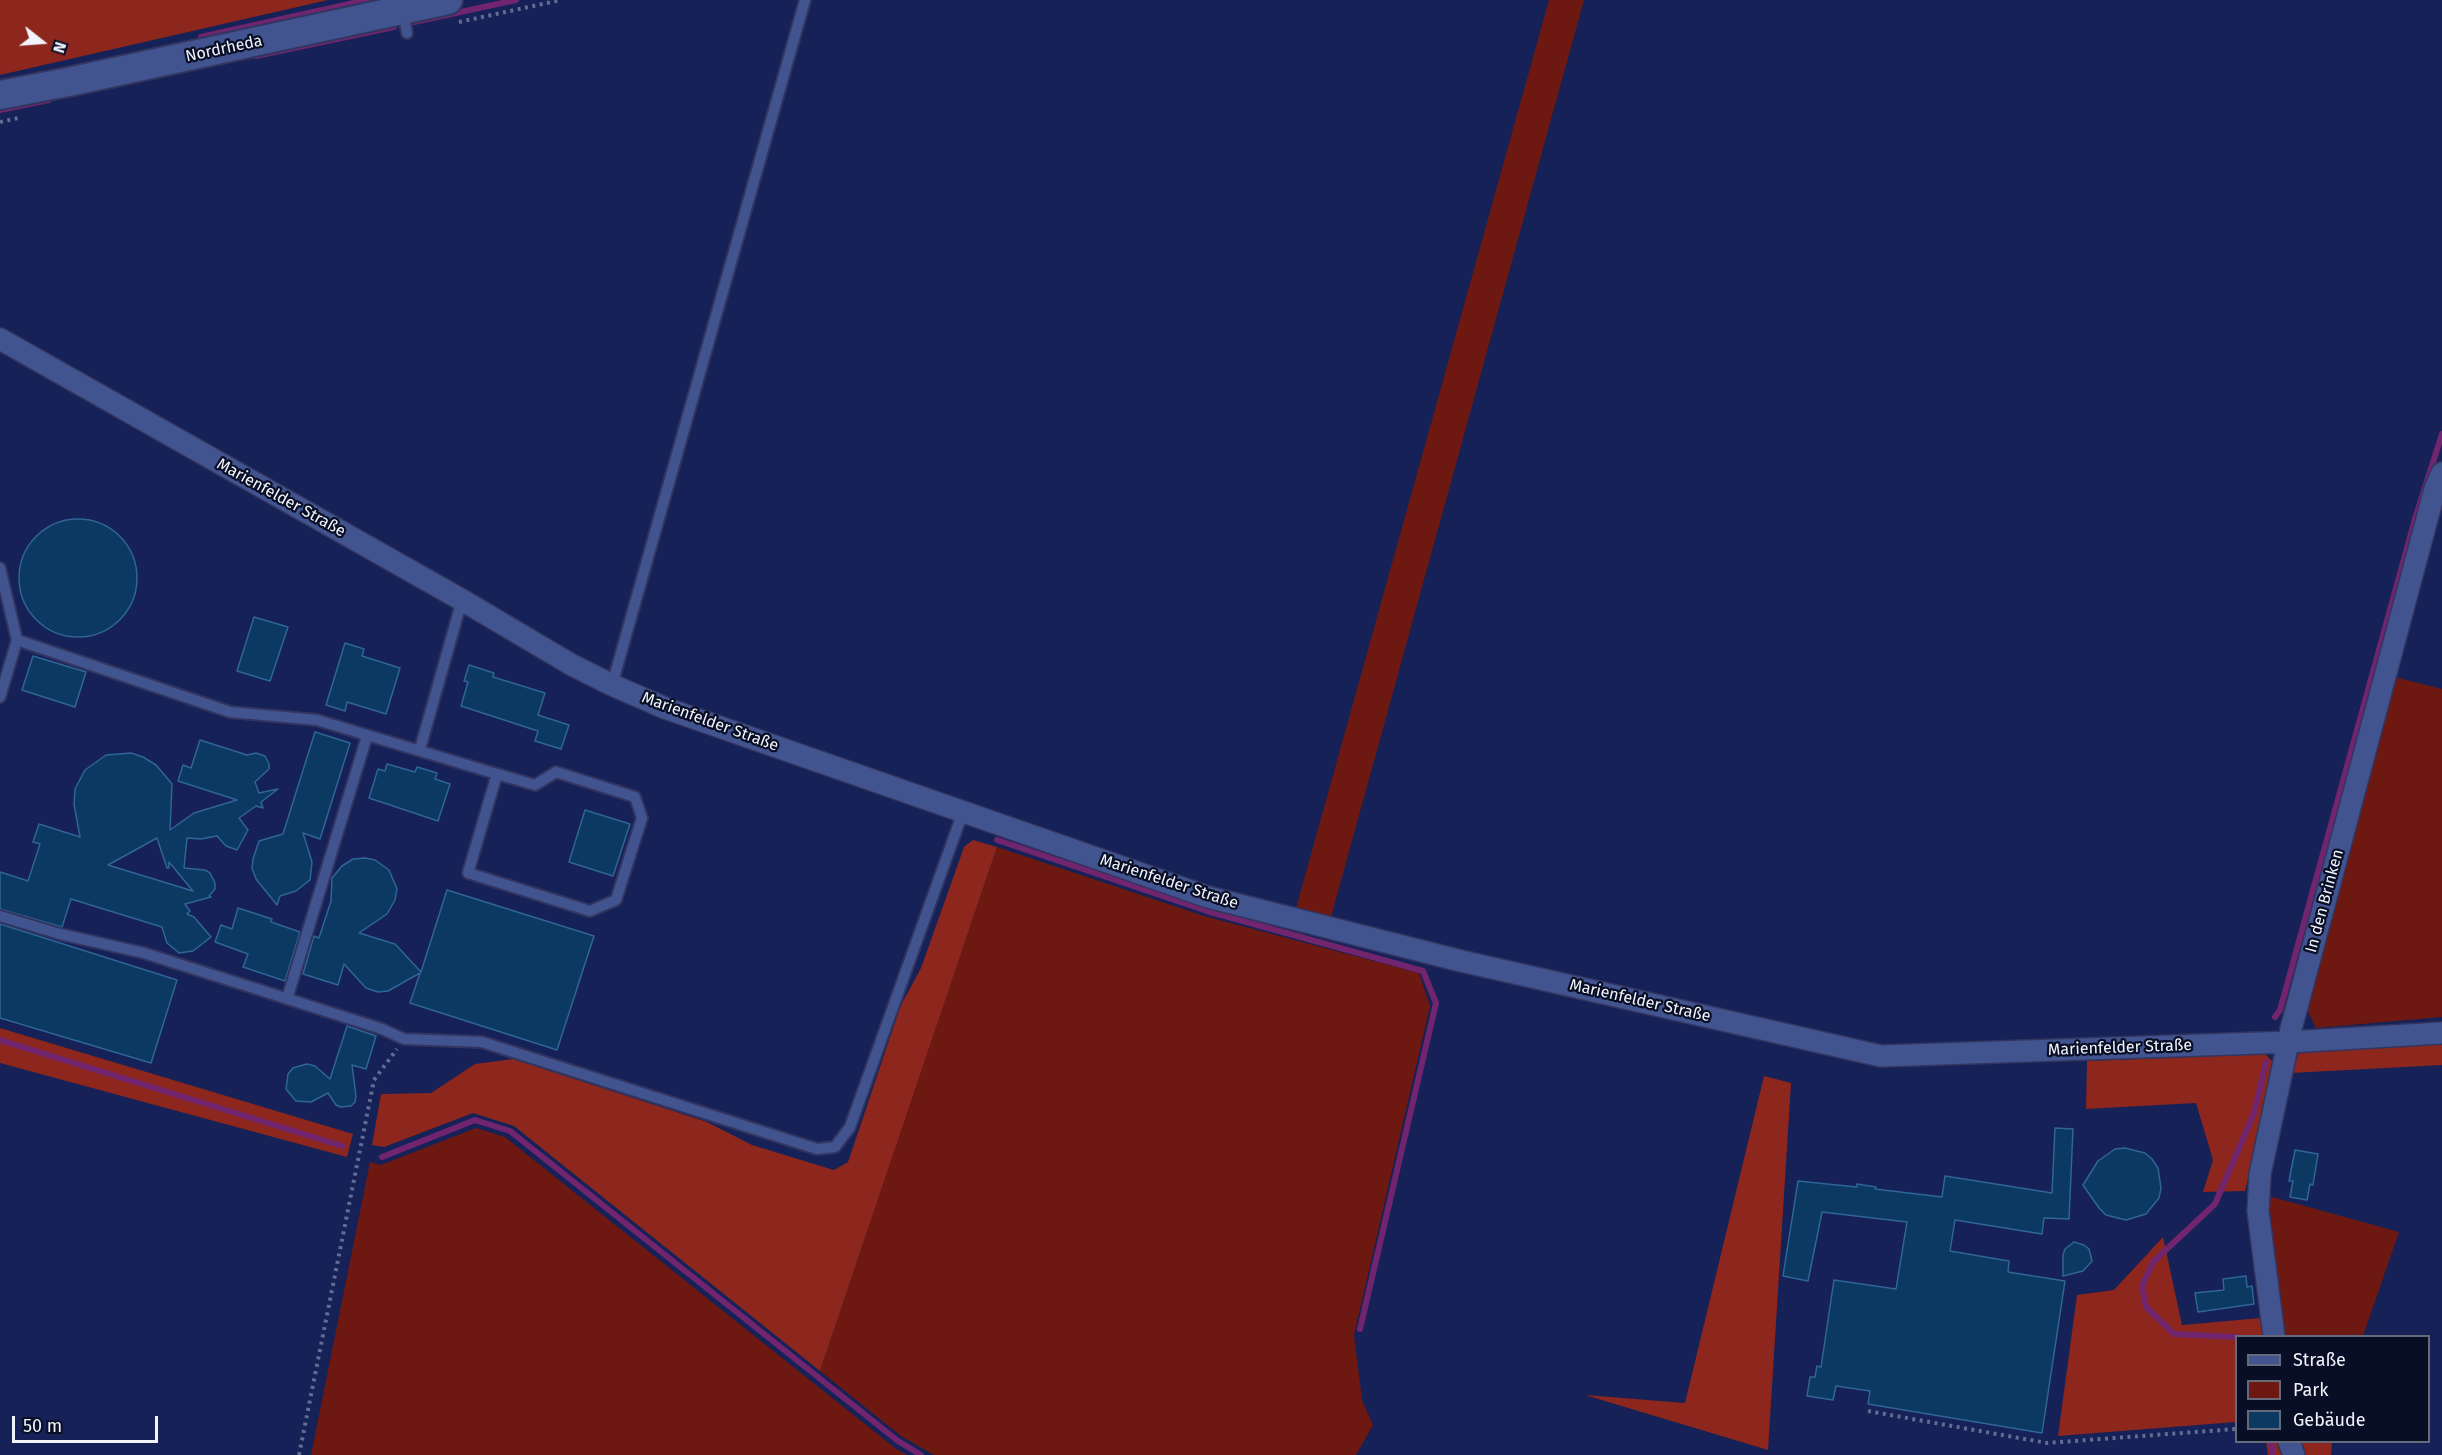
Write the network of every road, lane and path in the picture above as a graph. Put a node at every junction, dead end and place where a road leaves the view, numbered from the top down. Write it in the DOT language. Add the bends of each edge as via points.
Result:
graph roads {
  1 [pos="448,0"];
  2 [pos="805,0"];
  3 [pos="0,95"];
  4 [pos="0,339"];
  5 [pos="2442,473"];
  6 [pos="0,568"];
  7 [pos="462,600"];
  8 [pos="17,640"];
  9 [pos="612,685"];
  10 [pos="0,697"];
  11 [pos="367,736"];
  12 [pos="420,749"];
  13 [pos="497,774"];
  14 [pos="963,812"];
  15 [pos="0,916"];
  16 [pos="287,999"];
  17 [pos="2442,1033"];
  18 [pos="404,1039"];
  19 [pos="2290,1042"];
  20 [pos="2274,1335"];
  21 [pos="1868,1411"];
  22 [pos="2235,1429"];
  23 [pos="299,1455"];
  1 -- 3 [label="main road, Nordrheda" via="405,22"];
  2 -- 9 [label="lane"];
  4 -- 7 [label="street, Marienfelder Straße"];
  5 -- 19 [label="street, In den Brinken"];
  6 -- 8 [label="lane"];
  7 -- 9 [label="street, Marienfelder Straße"];
  7 -- 12 [label="lane"];
  8 -- 10 [label="lane"];
  8 -- 11 [label="lane" via="231,712 317,720"];
  9 -- 14 [label="street, Marienfelder Straße" via="665,708"];
  11 -- 12 [label="lane"];
  11 -- 16 [label="lane"];
  12 -- 13 [label="lane"];
  13 -- 13 [label="lane" via="468,873 590,911 616,900 642,818 635,797 556,772 535,785"];
  14 -- 18 [label="lane" via="850,1128 835,1147 817,1149 482,1042"];
  14 -- 19 [label="street, Marienfelder Straße" via="1208,897 1461,960 1881,1056"];
  15 -- 16 [label="lane" via="144,953"];
  16 -- 18 [label="lane"];
  17 -- 19 [label="street, Marienfelder Straße"];
  18 -- 23 [label="path" via="374,1080"];
  19 -- 20 [label="street, In den Brinken" via="2260,1174 2258,1211"];
  21 -- 22 [label="path" via="2047,1443"];
}
